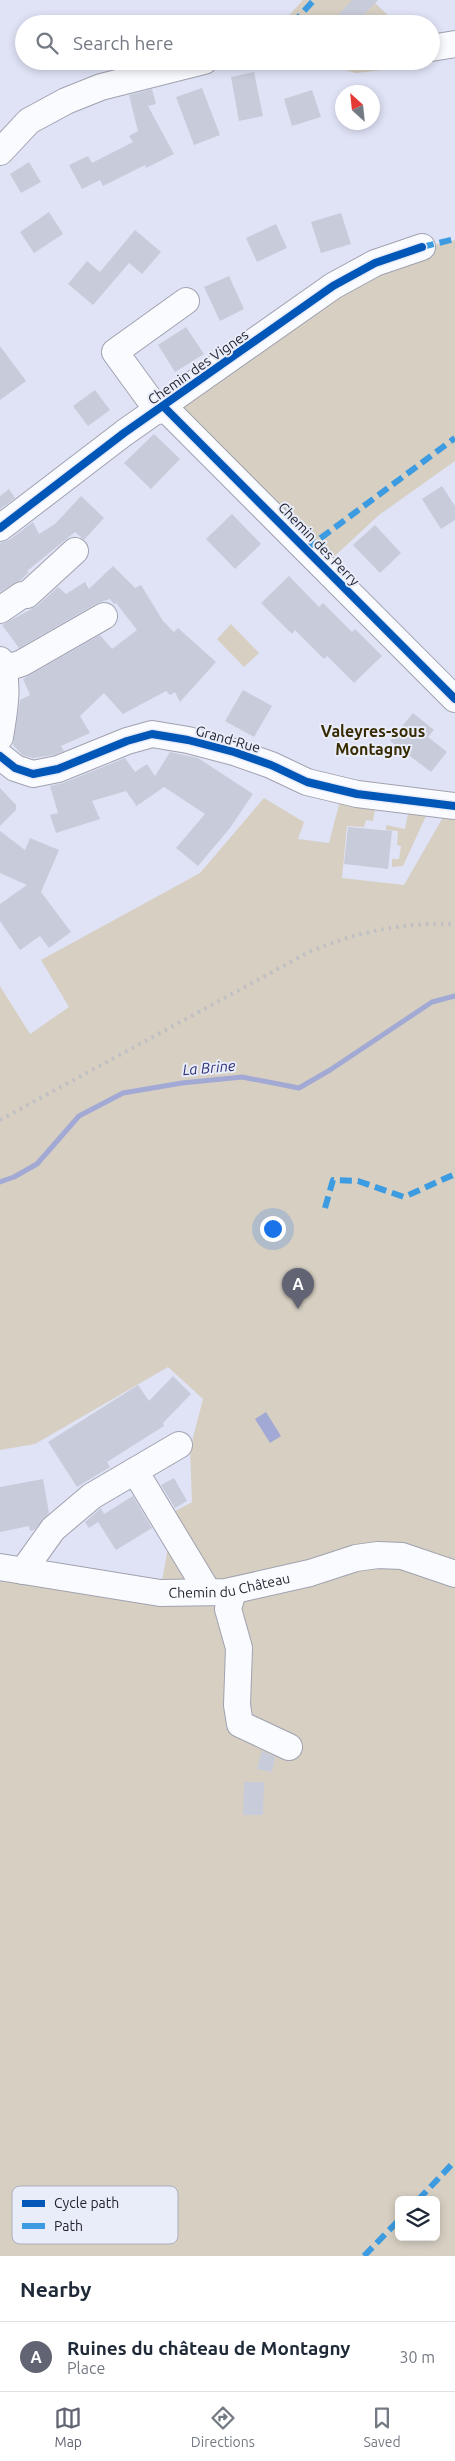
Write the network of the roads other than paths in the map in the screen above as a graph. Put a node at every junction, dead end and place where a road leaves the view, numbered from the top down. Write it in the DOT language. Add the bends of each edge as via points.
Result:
graph roads {
  1 [pos="455,44"];
  2 [pos="440,46"];
  3 [pos="168,70"];
  4 [pos="0,152"];
  5 [pos="422,247"];
  6 [pos="186,301"];
  7 [pos="161,409"];
  8 [pos="0,528"];
  9 [pos="75,552"];
  10 [pos="0,610"];
  11 [pos="104,616"];
  12 [pos="2,664"];
  13 [pos="455,699"];
  14 [pos="0,737"];
  15 [pos="0,756"];
  16 [pos="454,803"];
  17 [pos="179,1445"];
  18 [pos="135,1471"];
  19 [pos="12,1569"];
  20 [pos="455,1574"];
  21 [pos="233,1591"];
  22 [pos="208,1592"];
  23 [pos="289,1747"];
  1 -- 2 [label="street"];
  3 -- 4 [label="street" via="101,87 66,100 29,121"];
  5 -- 7 [label="street, Chemin des Vignes" via="375,263 333,286"];
  6 -- 7 [label="street, Chemin des Perry" via="115,352"];
  7 -- 8 [label="street, Chemin des Vignes"];
  7 -- 13 [label="street, Chemin des Perry"];
  9 -- 10 [label="street" via="27,595"];
  11 -- 12 [label="street" via="22,662"];
  12 -- 14 [label="street" via="5,709"];
  15 -- 16 [label="street, Grand-Rue" via="15,768 33,774 58,769 152,734 234,752 308,782 357,794"];
  17 -- 18 [label="street"];
  18 -- 19 [label="street" via="92,1496"];
  18 -- 22 [label="street"];
  19 -- 22 [label="street, Chemin du Château" via="160,1593"];
  20 -- 21 [label="street, Chemin du Château" via="402,1556 378,1555"];
  21 -- 22 [label="street, Chemin du Château"];
  21 -- 23 [label="street" via="228,1609 239,1648 237,1705 240,1724"];
}
